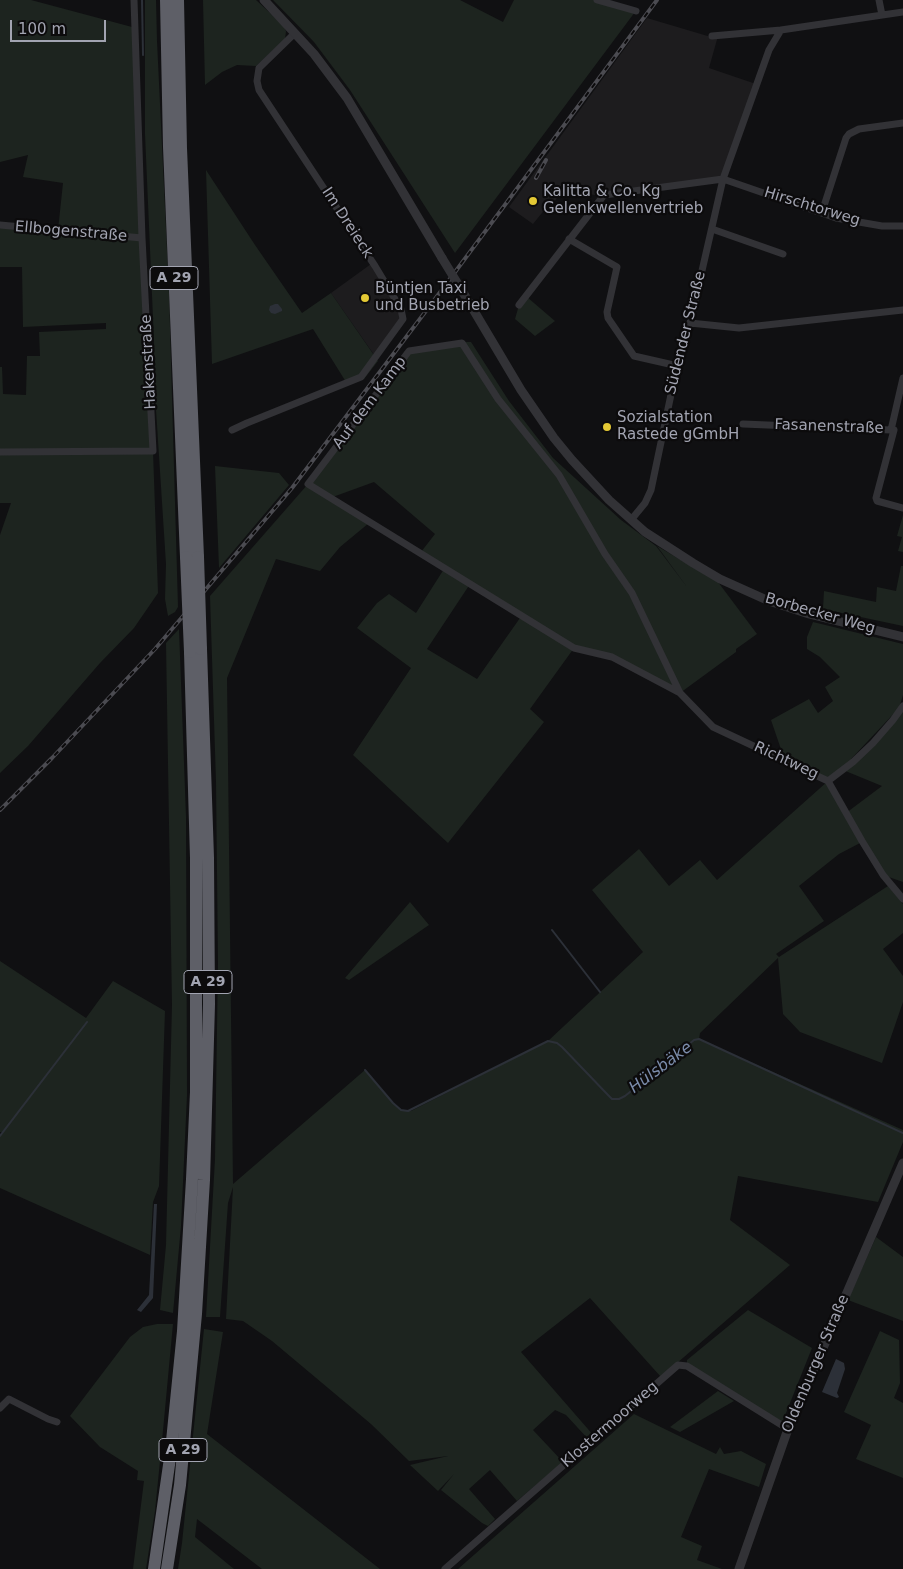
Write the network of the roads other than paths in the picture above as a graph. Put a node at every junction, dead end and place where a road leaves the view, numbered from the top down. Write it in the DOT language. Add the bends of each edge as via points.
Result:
graph roads {
  1 [pos="134,0"];
  2 [pos="166,0"];
  3 [pos="178,0"];
  4 [pos="264,0"];
  5 [pos="597,0"];
  6 [pos="879,0"];
  7 [pos="636,11"];
  8 [pos="903,12"];
  9 [pos="882,15"];
  10 [pos="781,30"];
  11 [pos="295,33"];
  12 [pos="712,36"];
  13 [pos="903,123"];
  14 [pos="723,179"];
  15 [pos="822,212"];
  16 [pos="0,225"];
  17 [pos="903,226"];
  18 [pos="712,229"];
  19 [pos="142,238"];
  20 [pos="569,239"];
  21 [pos="783,254"];
  22 [pos="519,305"];
  23 [pos="903,310"];
  24 [pos="690,323"];
  25 [pos="678,366"];
  26 [pos="903,378"];
  27 [pos="901,391"];
  28 [pos="743,424"];
  29 [pos="232,430"];
  30 [pos="893,430"];
  31 [pos="903,430"];
  32 [pos="0,452"];
  33 [pos="903,508"];
  34 [pos="632,520"];
  35 [pos="192,557"];
  36 [pos="903,637"];
  37 [pos="196,650"];
  38 [pos="680,693"];
  39 [pos="903,706"];
  40 [pos="828,781"];
  41 [pos="903,899"];
  42 [pos="903,1163"];
  43 [pos="189,1331"];
  44 [pos="0,1408"];
  45 [pos="57,1422"];
  46 [pos="788,1429"];
  47 [pos="154,1569"];
  48 [pos="167,1569"];
  49 [pos="445,1569"];
  50 [pos="739,1569"];
  1 -- 19 [label="street, Hakenstraße"];
  2 -- 35 [label="highway, A 29" via="168,147"];
  3 -- 35 [label="highway, A 29"];
  4 -- 11 [label="street, Borbecker Weg"];
  5 -- 7 [label="street"];
  6 -- 9 [label="street"];
  8 -- 9 [label="street"];
  9 -- 10 [label="street"];
  10 -- 12 [label="street"];
  10 -- 14 [label="street, Südender Straße" via="769,50"];
  11 -- 29 [label="street, Im Dreieck" via="259,68 259,90 402,308 403,319 361,377"];
  11 -- 34 [label="street, Borbecker Weg, bridge" via="347,98 548,430 609,500"];
  13 -- 15 [label="street" via="859,129 849,134"];
  14 -- 15 [label="street, Hirschtorweg"];
  14 -- 18 [label="street, Südender Straße"];
  14 -- 20 [label="street" via="604,195"];
  15 -- 17 [label="street, Hirschtorweg" via="865,224"];
  16 -- 19 [label="street, Ellbogenstraße"];
  18 -- 21 [label="street"];
  18 -- 24 [label="street, Südender Straße"];
  19 -- 32 [label="street, Hakenstraße" via="153,451"];
  20 -- 22 [label="street"];
  20 -- 25 [label="street" via="617,267 608,318 634,356"];
  23 -- 24 [label="street" via="739,328"];
  24 -- 25 [label="street, Südender Straße"];
  25 -- 34 [label="street, Südender Straße" via="651,490"];
  26 -- 27 [label="street, Fasanenstraße"];
  27 -- 30 [label="street, Fasanenstraße"];
  28 -- 30 [label="street, Fasanenstraße"];
  30 -- 31 [label="street"];
  30 -- 33 [label="street" via="876,498"];
  34 -- 36 [label="street, Borbecker Weg" via="693,564 768,601"];
  35 -- 37 [label="highway, A 29, bridge"];
  37 -- 43 [label="highway, A 29" via="197,1024 185,1301"];
  37 -- 43 [label="highway, A 29" via="208,858 208,1004 204,1180 196,1314"];
  38 -- 38 [label="street, Auf dem Kamp" via="632,593 559,475 498,399 462,343 409,351 308,484 574,648 612,657"];
  38 -- 40 [label="street, Richtweg" via="714,727"];
  39 -- 40 [label="street" via="873,743"];
  40 -- 41 [label="street, Richtweg" via="862,842"];
  42 -- 46 [label="street, Oldenburger Straße"];
  43 -- 47 [label="highway, A 29"];
  43 -- 48 [label="highway, A 29" via="180,1485"];
  44 -- 45 [label="street" via="10,1399"];
  46 -- 49 [label="street, Klostermoorweg" via="687,1366 678,1365"];
  46 -- 50 [label="street, Oldenburger Straße"];
}
